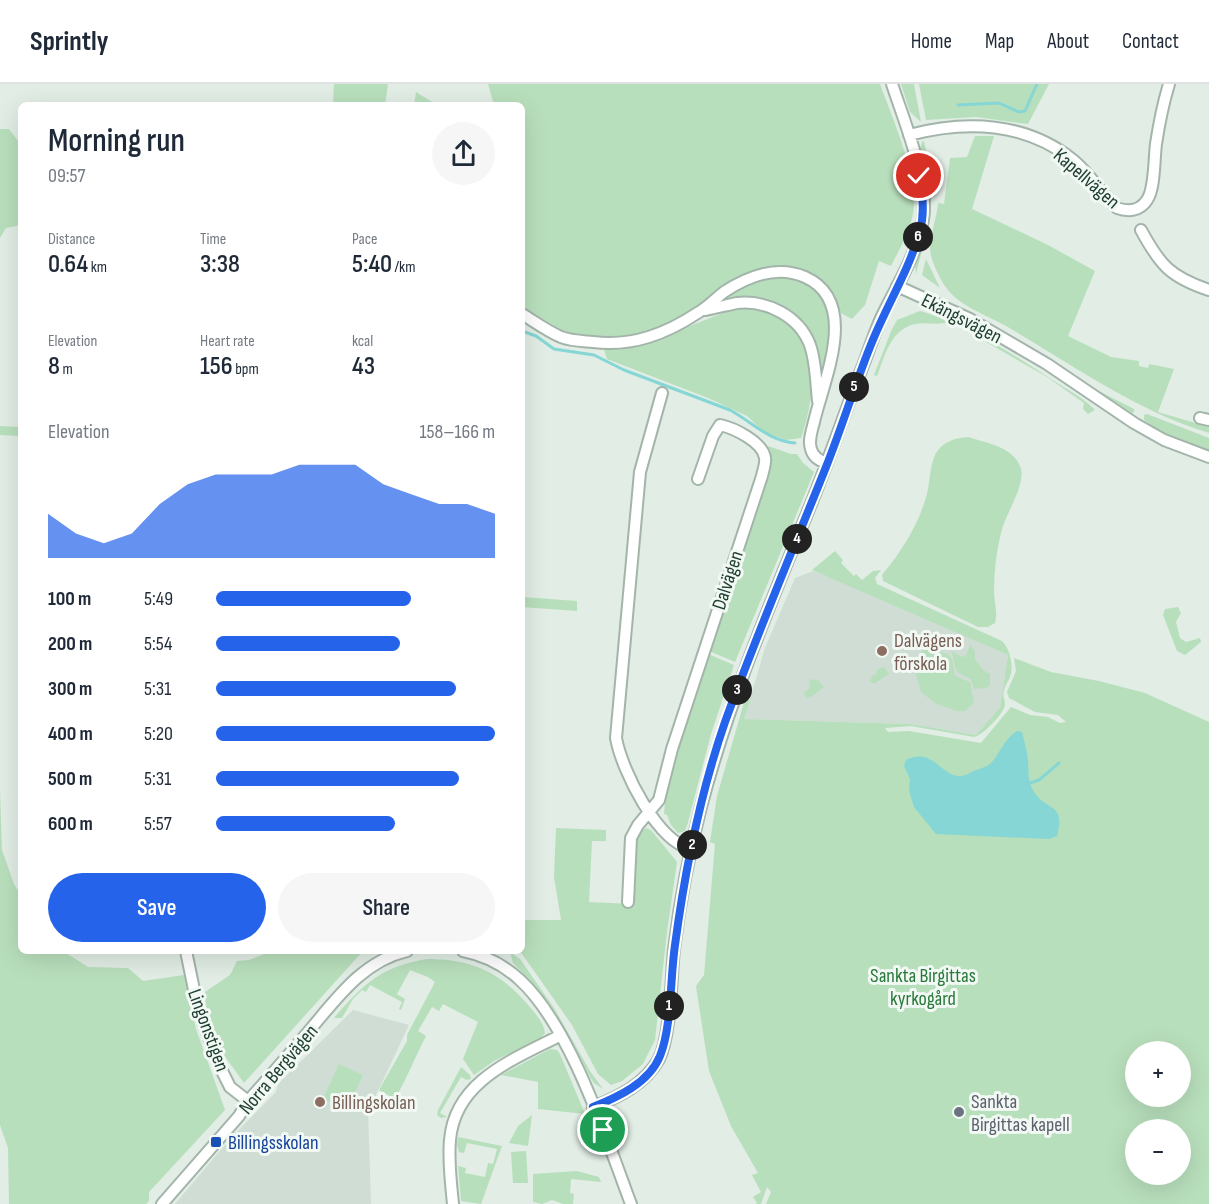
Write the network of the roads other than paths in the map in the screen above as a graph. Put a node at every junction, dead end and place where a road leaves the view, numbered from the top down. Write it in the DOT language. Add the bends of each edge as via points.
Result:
graph roads {
  1 [pos="892,84"];
  2 [pos="1169,84"];
  3 [pos="909,135"];
  4 [pos="1141,230"];
  5 [pos="897,286"];
  6 [pos="1209,290"];
  7 [pos="702,311"];
  8 [pos="525,316"];
  9 [pos="662,393"];
  10 [pos="818,404"];
  11 [pos="1209,457"];
  12 [pos="827,464"];
  13 [pos="698,479"];
  14 [pos="651,812"];
  15 [pos="691,849"];
  16 [pos="628,902"];
  17 [pos="187,954"];
  18 [pos="385,954"];
  19 [pos="472,954"];
  20 [pos="499,954"];
  21 [pos="495,962"];
  22 [pos="561,1035"];
  23 [pos="248,1101"];
  24 [pos="593,1107"];
  25 [pos="162,1204"];
  26 [pos="453,1204"];
  27 [pos="631,1204"];
  1 -- 3 [label="street, Ekängsvägen"];
  2 -- 3 [label="street, Kapellvägen" via="1150,193 1135,210 1117,208 1073,160 1023,133 984,125"];
  3 -- 5 [label="street, Ekängsvägen" via="923,192 923,218"];
  4 -- 6 [label="street" via="1168,271"];
  5 -- 11 [label="street, Ekängsvägen" via="970,320 1047,364 1164,440"];
  5 -- 12 [label="street" via="877,328"];
  7 -- 8 [label="street" via="642,340 605,344 563,338"];
  7 -- 10 [label="street" via="738,303 759,304 788,316 809,343"];
  7 -- 10 [label="street" via="745,280 767,273 798,274 819,286 834,312 835,335 830,368"];
  9 -- 14 [label="street" via="640,472 616,727 619,750 632,784"];
  10 -- 12 [label="street" via="811,449"];
  12 -- 15 [label="street" via="760,626 723,729"];
  13 -- 14 [label="street, Dalvägen" via="720,425 733,428 762,448 766,459 762,476 672,748 659,800"];
  14 -- 15 [label="street" via="670,837"];
  14 -- 16 [label="street, Dalvägen" via="631,838"];
  15 -- 24 [label="street" via="660,1056 648,1075"];
  17 -- 23 [label="street, Lingonstigen" via="198,1009 217,1060 230,1087"];
  18 -- 23 [label="street, Norra Bergvägen" via="342,992"];
  19 -- 21 [label="street"];
  20 -- 21 [label="street"];
  21 -- 22 [label="street" via="531,991"];
  22 -- 24 [label="street"];
  22 -- 26 [label="street" via="496,1068 463,1102 450,1143"];
  23 -- 25 [label="street, Norra Bergvägen"];
  24 -- 27 [label="street"];
}
